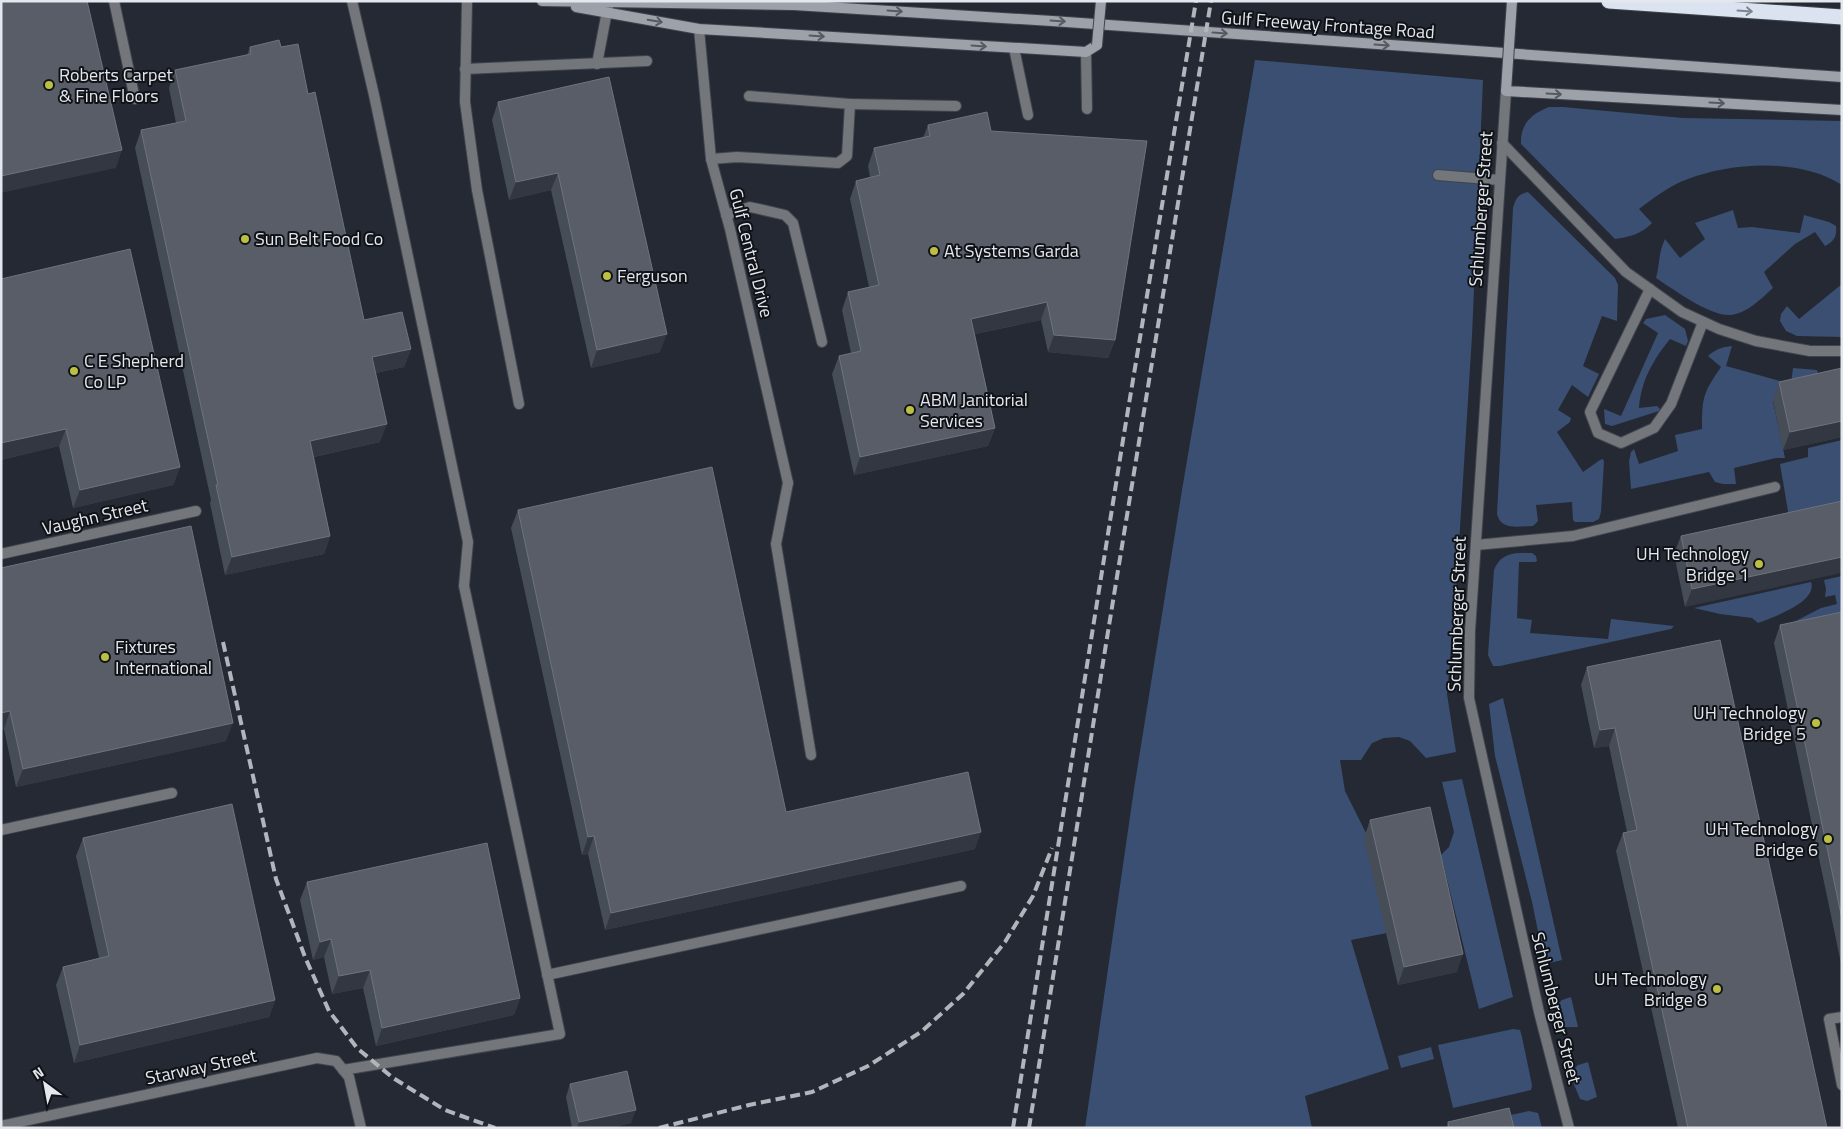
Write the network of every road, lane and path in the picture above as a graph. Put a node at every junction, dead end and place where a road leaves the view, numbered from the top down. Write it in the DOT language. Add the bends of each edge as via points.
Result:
graph roads {
  1 [pos="114,1"];
  2 [pos="352,1"];
  3 [pos="467,1"];
  4 [pos="544,1"];
  5 [pos="1101,1"];
  6 [pos="1512,1"];
  7 [pos="1609,1"];
  8 [pos="608,7"];
  9 [pos="1836,17"];
  10 [pos="698,28"];
  11 [pos="1014,48"];
  12 [pos="1086,52"];
  13 [pos="647,61"];
  14 [pos="597,64"];
  15 [pos="465,69"];
  16 [pos="1842,78"];
  17 [pos="1506,91"];
  18 [pos="749,96"];
  19 [pos="135,99"];
  20 [pos="850,104"];
  21 [pos="956,106"];
  22 [pos="1087,110"];
  23 [pos="1842,110"];
  24 [pos="1028,115"];
  25 [pos="1502,143"];
  26 [pos="711,159"];
  27 [pos="1438,175"];
  28 [pos="1499,180"];
  29 [pos="726,216"];
  30 [pos="1650,289"];
  31 [pos="1703,322"];
  32 [pos="822,342"];
  33 [pos="1842,351"];
  34 [pos="519,404"];
  35 [pos="1775,487"];
  36 [pos="196,511"];
  37 [pos="1476,545"];
  38 [pos="1,554"];
  39 [pos="811,755"];
  40 [pos="172,793"];
  41 [pos="1,830"];
  42 [pos="961,886"];
  43 [pos="547,975"];
  44 [pos="1842,1017"];
  45 [pos="343,1070"];
  46 [pos="1842,1085"];
  47 [pos="1,1126"];
  48 [pos="361,1128"];
  49 [pos="1569,1128"];
  1 -- 19 [label="street"];
  2 -- 43 [label="street" via="468,542 464,586"];
  3 -- 15 [label="street"];
  4 -- 8 [label="main road"];
  5 -- 12 [label="main road, bridge" via="1097,45"];
  6 -- 17 [label="main road, bridge"];
  7 -- 9 [label="highway, one-way"];
  8 -- 10 [label="main road, one-way"];
  8 -- 14 [label="street"];
  8 -- 16 [label="main road, Gulf Freeway Frontage Road, one-way" via="794,5"];
  10 -- 11 [label="main road, one-way"];
  10 -- 26 [label="street, Gulf Central Drive"];
  11 -- 12 [label="main road"];
  11 -- 24 [label="street"];
  12 -- 22 [label="street"];
  13 -- 14 [label="street"];
  14 -- 15 [label="street"];
  15 -- 34 [label="street" via="465,102 477,190"];
  17 -- 23 [label="main road, one-way"];
  17 -- 25 [label="street, Schlumberger Street"];
  18 -- 20 [label="street"];
  20 -- 21 [label="street"];
  20 -- 26 [label="street" via="847,156 838,163 737,157"];
  25 -- 28 [label="street, Schlumberger Street"];
  25 -- 30 [label="street" via="1626,272"];
  26 -- 29 [label="street, Gulf Central Drive"];
  27 -- 28 [label="street"];
  28 -- 37 [label="street, Schlumberger Street"];
  29 -- 32 [label="street" via="750,207 785,215 792,223"];
  29 -- 39 [label="street, Gulf Central Drive" via="788,483 776,544"];
  30 -- 31 [label="street" via="1682,312"];
  30 -- 31 [label="street" via="1590,412 1598,433 1621,443 1654,428 1670,404"];
  31 -- 33 [label="street" via="1756,341 1810,351"];
  35 -- 37 [label="street" via="1573,536"];
  36 -- 38 [label="street, Vaughn Street"];
  37 -- 49 [label="street, Schlumberger Street" via="1469,698 1537,1005"];
  40 -- 41 [label="street"];
  42 -- 43 [label="street"];
  43 -- 45 [label="street" via="560,1034"];
  44 -- 46 [label="street" via="1829,1020"];
  45 -- 47 [label="street, Starway Street" via="336,1061 317,1058"];
  45 -- 48 [label="street" via="349,1077"];
}
